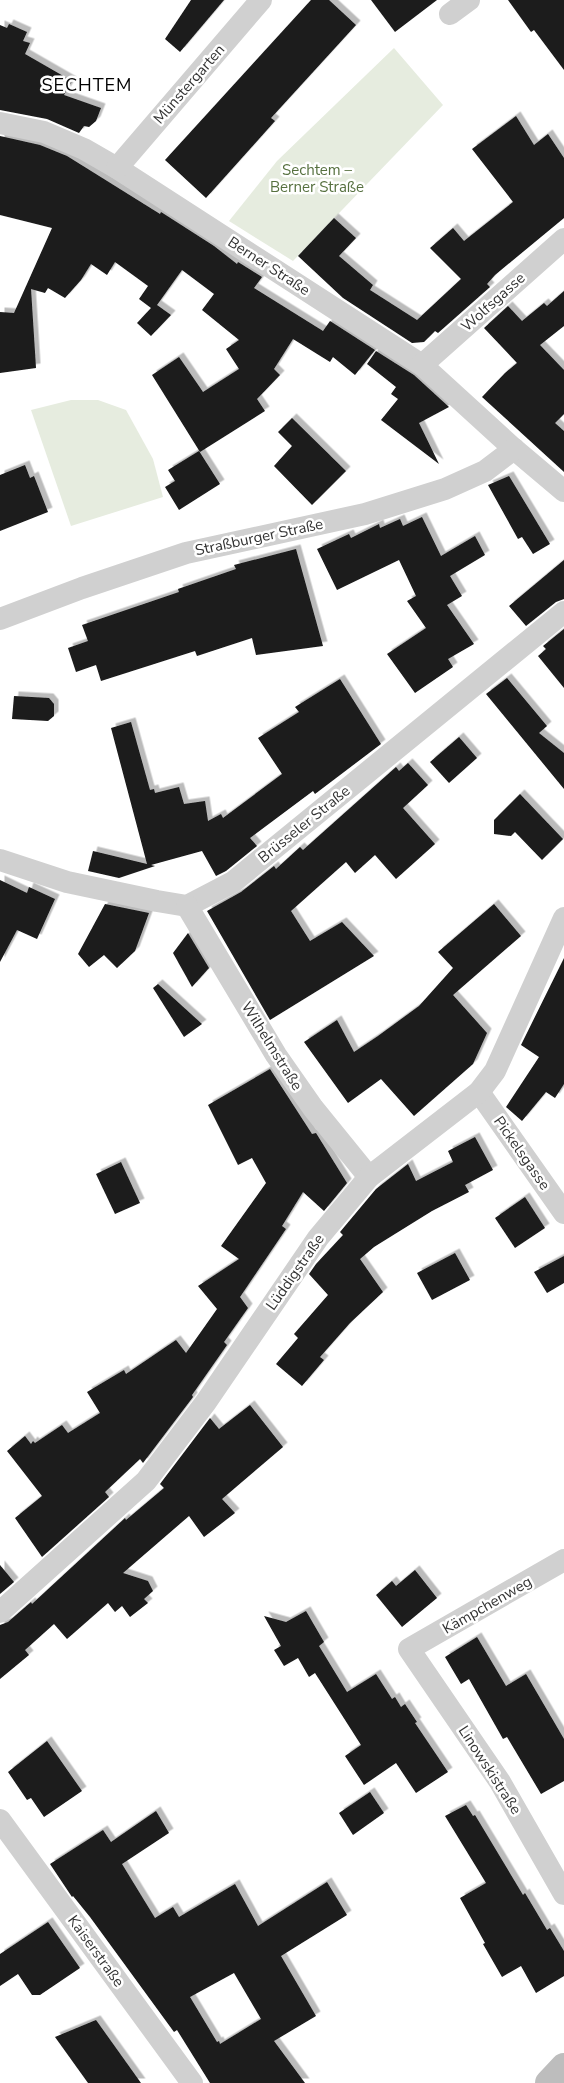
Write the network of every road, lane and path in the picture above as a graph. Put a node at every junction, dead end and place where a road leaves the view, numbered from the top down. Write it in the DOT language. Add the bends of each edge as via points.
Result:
graph roads {
  1 [pos="261,0"];
  2 [pos="469,0"];
  3 [pos="450,14"];
  4 [pos="0,123"];
  5 [pos="117,168"];
  6 [pos="564,239"];
  7 [pos="422,365"];
  8 [pos="514,449"];
  9 [pos="564,491"];
  10 [pos="564,612"];
  11 [pos="0,619"];
  12 [pos="0,860"];
  13 [pos="187,906"];
  14 [pos="564,918"];
  15 [pos="479,1092"];
  16 [pos="369,1177"];
  17 [pos="564,1213"];
  18 [pos="564,1560"];
  19 [pos="0,1612"];
  20 [pos="409,1650"];
  21 [pos="0,1820"];
  22 [pos="564,1894"];
  23 [pos="564,2067"];
  24 [pos="192,2083"];
  25 [pos="549,2083"];
  1 -- 5 [label="street, Münstergarten"];
  2 -- 3 [label="street"];
  4 -- 5 [label="street, Berner Straße" via="44,132"];
  5 -- 7 [label="street, Berner Straße"];
  6 -- 7 [label="street, Wolfsgasse"];
  7 -- 8 [label="street, Berner Straße"];
  8 -- 9 [label="street, Berner Straße"];
  8 -- 11 [label="street, Straßburger Straße" via="485,471 445,489 365,514 186,553"];
  10 -- 13 [label="street, Brüsseler Straße" via="233,882"];
  12 -- 13 [label="street" via="67,882"];
  13 -- 16 [label="street, Wilhelmstraße" via="276,1055 313,1108"];
  14 -- 15 [label="street, Lüddigstraße" via="495,1071"];
  15 -- 16 [label="street, Lüddigstraße"];
  15 -- 17 [label="street, Pickelsgasse"];
  16 -- 19 [label="street, Lüddigstraße" via="318,1238 206,1402 146,1481"];
  18 -- 20 [label="street, Kämpchenweg"];
  20 -- 22 [label="street, Linowskistraße" via="500,1782"];
  21 -- 24 [label="street, Kaiserstraße"];
  23 -- 25 [label="main road"];
}
